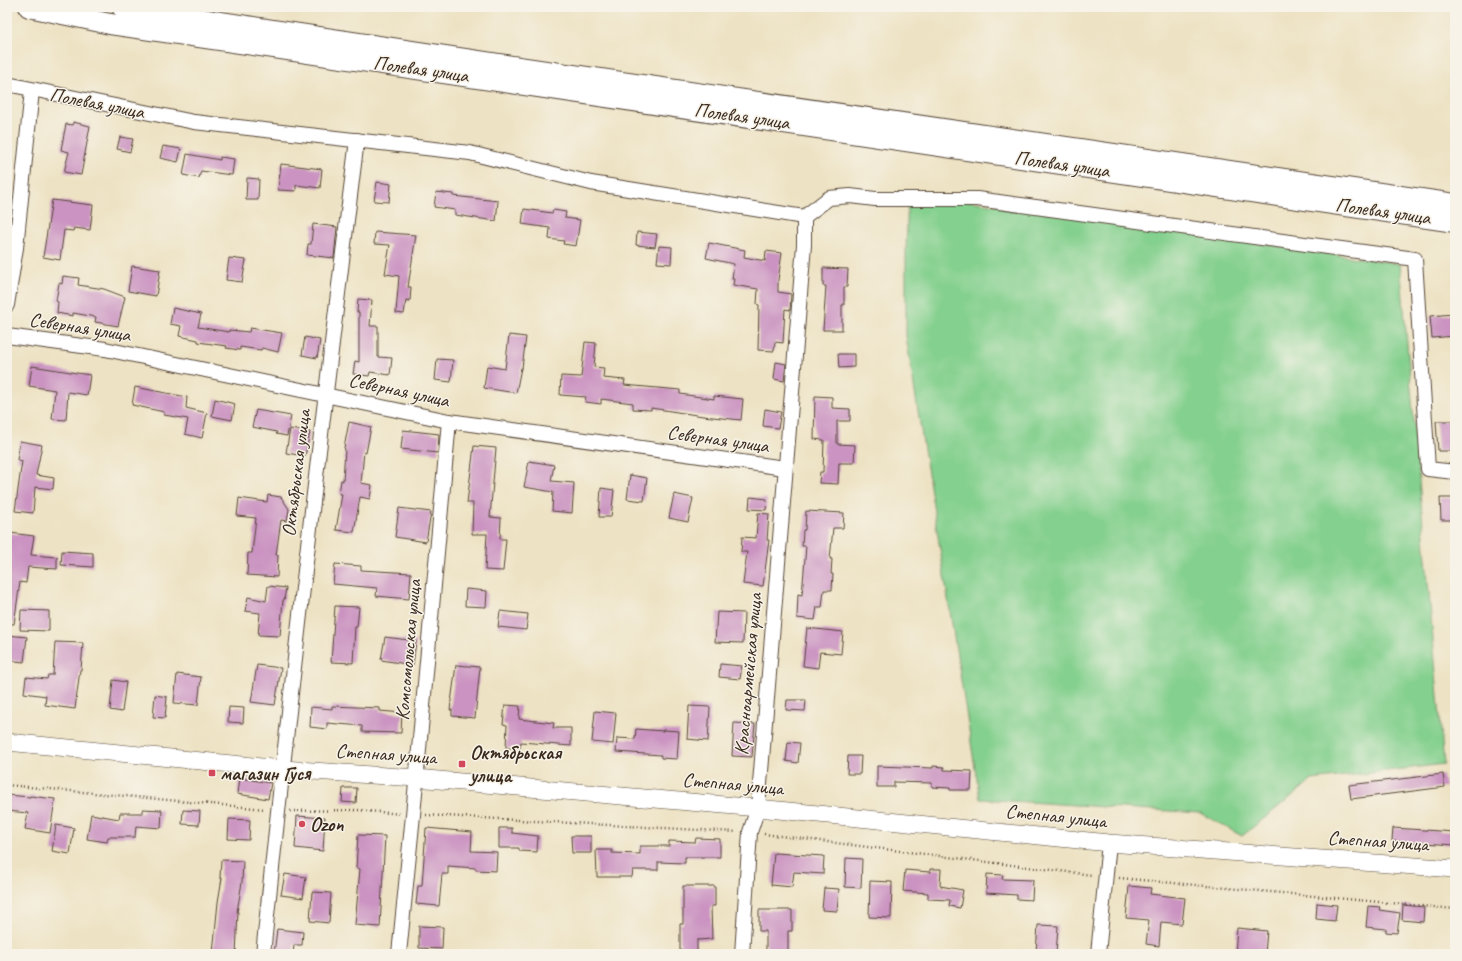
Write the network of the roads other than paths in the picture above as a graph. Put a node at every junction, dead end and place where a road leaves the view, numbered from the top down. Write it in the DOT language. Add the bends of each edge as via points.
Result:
graph roads {
  1 [pos="29,7"];
  2 [pos="122,7"];
  3 [pos="7,84"];
  4 [pos="32,90"];
  5 [pos="358,140"];
  6 [pos="1455,204"];
  7 [pos="804,217"];
  8 [pos="1455,222"];
  9 [pos="7,304"];
  10 [pos="7,336"];
  11 [pos="326,396"];
  12 [pos="449,421"];
  13 [pos="785,468"];
  14 [pos="1455,472"];
  15 [pos="7,742"];
  16 [pos="283,769"];
  17 [pos="416,778"];
  18 [pos="758,808"];
  19 [pos="1109,843"];
  20 [pos="1455,869"];
  21 [pos="263,954"];
  22 [pos="398,954"];
  23 [pos="742,954"];
  24 [pos="1098,954"];
  1 -- 8 [label="highway, Полевая улица" via="118,25"];
  2 -- 6 [label="highway, Полевая улица"];
  3 -- 4 [label="street, Полевая улица"];
  4 -- 5 [label="street, Полевая улица" via="194,122"];
  4 -- 9 [label="street" via="16,248"];
  5 -- 7 [label="street, Полевая улица" via="470,153 591,183"];
  5 -- 11 [label="street, Октябрьская улица"];
  7 -- 13 [label="street, Красноармейская улица" via="804,245"];
  7 -- 14 [label="street" via="830,198 850,196 875,199 977,199 1415,259 1428,469"];
  10 -- 11 [label="street, Северная улица" via="105,349"];
  11 -- 12 [label="street, Северная улица"];
  11 -- 16 [label="street, Октябрьская улица"];
  12 -- 13 [label="street, Северная улица"];
  12 -- 17 [label="street, Комсомольская улица"];
  13 -- 18 [label="street, Красноармейская улица"];
  15 -- 16 [label="main road, Степная улица"];
  16 -- 17 [label="main road, Степная улица"];
  16 -- 21 [label="street, Октябрьская улица"];
  17 -- 18 [label="main road, Степная улица"];
  17 -- 22 [label="street, Комсомольская улица"];
  18 -- 19 [label="main road, Степная улица"];
  18 -- 23 [label="street, Красноармейская улица" via="750,832"];
  19 -- 20 [label="main road, Степная улица"];
  19 -- 24 [label="street"];
}
